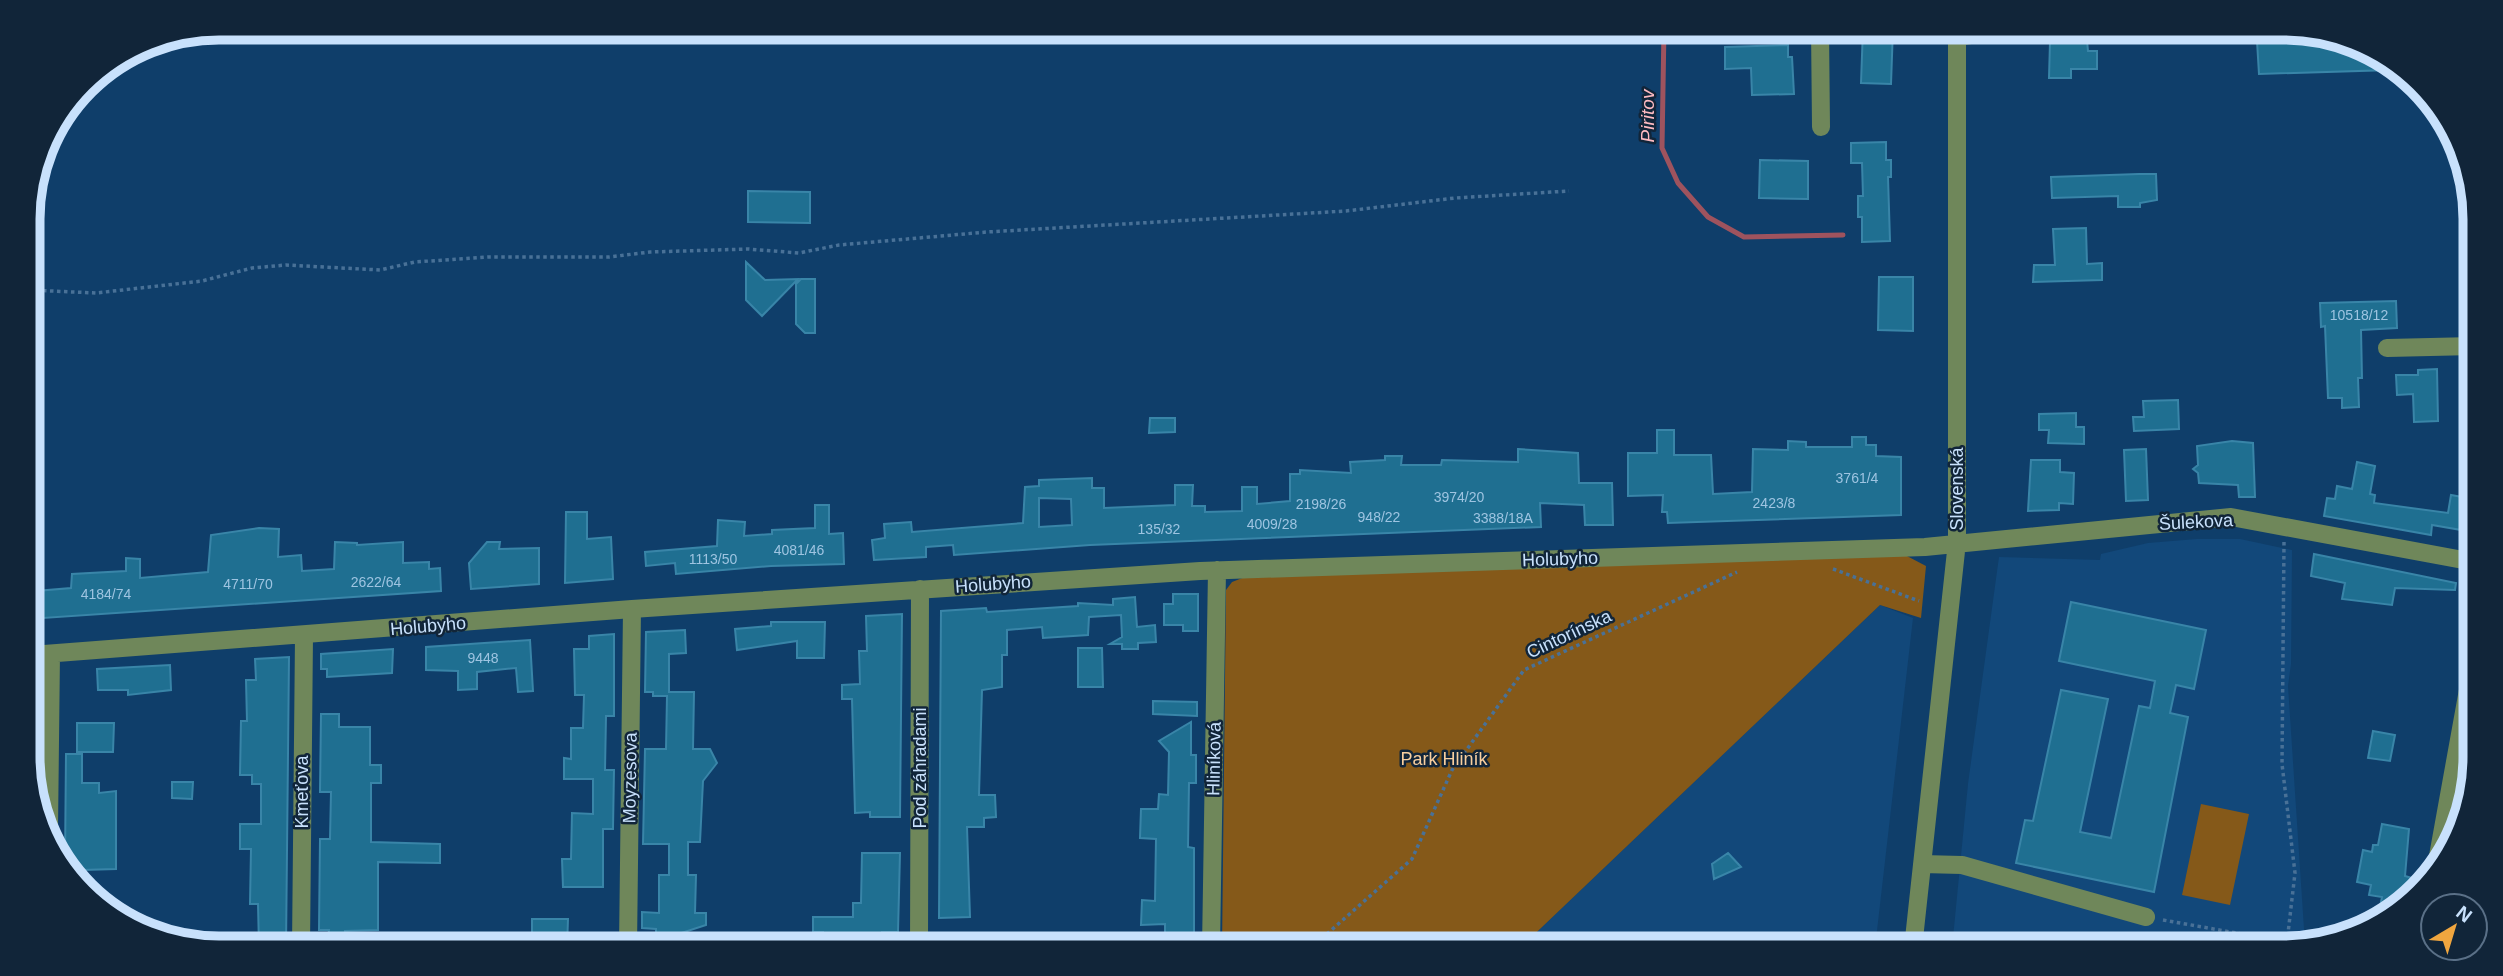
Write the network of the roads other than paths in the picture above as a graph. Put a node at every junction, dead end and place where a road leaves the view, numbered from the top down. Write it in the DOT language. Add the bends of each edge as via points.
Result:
graph roads {
  1 [pos="1820,40"];
  2 [pos="1957,40"];
  3 [pos="1821,127"];
  4 [pos="2463,346"];
  5 [pos="2387,348"];
  6 [pos="1957,542"];
  7 [pos="2463,560"];
  8 [pos="1217,570"];
  9 [pos="920,589"];
  10 [pos="632,609"];
  11 [pos="304,636"];
  12 [pos="51,654"];
  13 [pos="40,655"];
  14 [pos="2463,754"];
  15 [pos="49,811"];
  16 [pos="2442,840"];
  17 [pos="1922,864"];
  18 [pos="2146,917"];
  19 [pos="1914,935"];
  20 [pos="301,936"];
  21 [pos="628,936"];
  22 [pos="919,936"];
  23 [pos="1211,936"];
  1 -- 3 [label="street"];
  2 -- 6 [label="street, Slovenská"];
  4 -- 5 [label="street"];
  6 -- 7 [label="street, Šulekova" via="2231,517"];
  6 -- 8 [label="street, Holubyho" via="1911,548"];
  6 -- 17 [label="street, Slovenská"];
  8 -- 9 [label="street, Holubyho"];
  8 -- 23 [label="street, Hliníková"];
  9 -- 10 [label="street, Holubyho"];
  9 -- 22 [label="street, Pod záhradami"];
  10 -- 11 [label="street, Holubyho"];
  10 -- 21 [label="street, Moyzesova"];
  11 -- 12 [label="street, Holubyho"];
  11 -- 20 [label="street, Kmeťova"];
  12 -- 13 [label="street, Holubyho"];
  12 -- 15 [label="street"];
  14 -- 16 [label="street"];
  17 -- 18 [label="street" via="1962,865"];
  17 -- 19 [label="street, Slovenská"];
}
